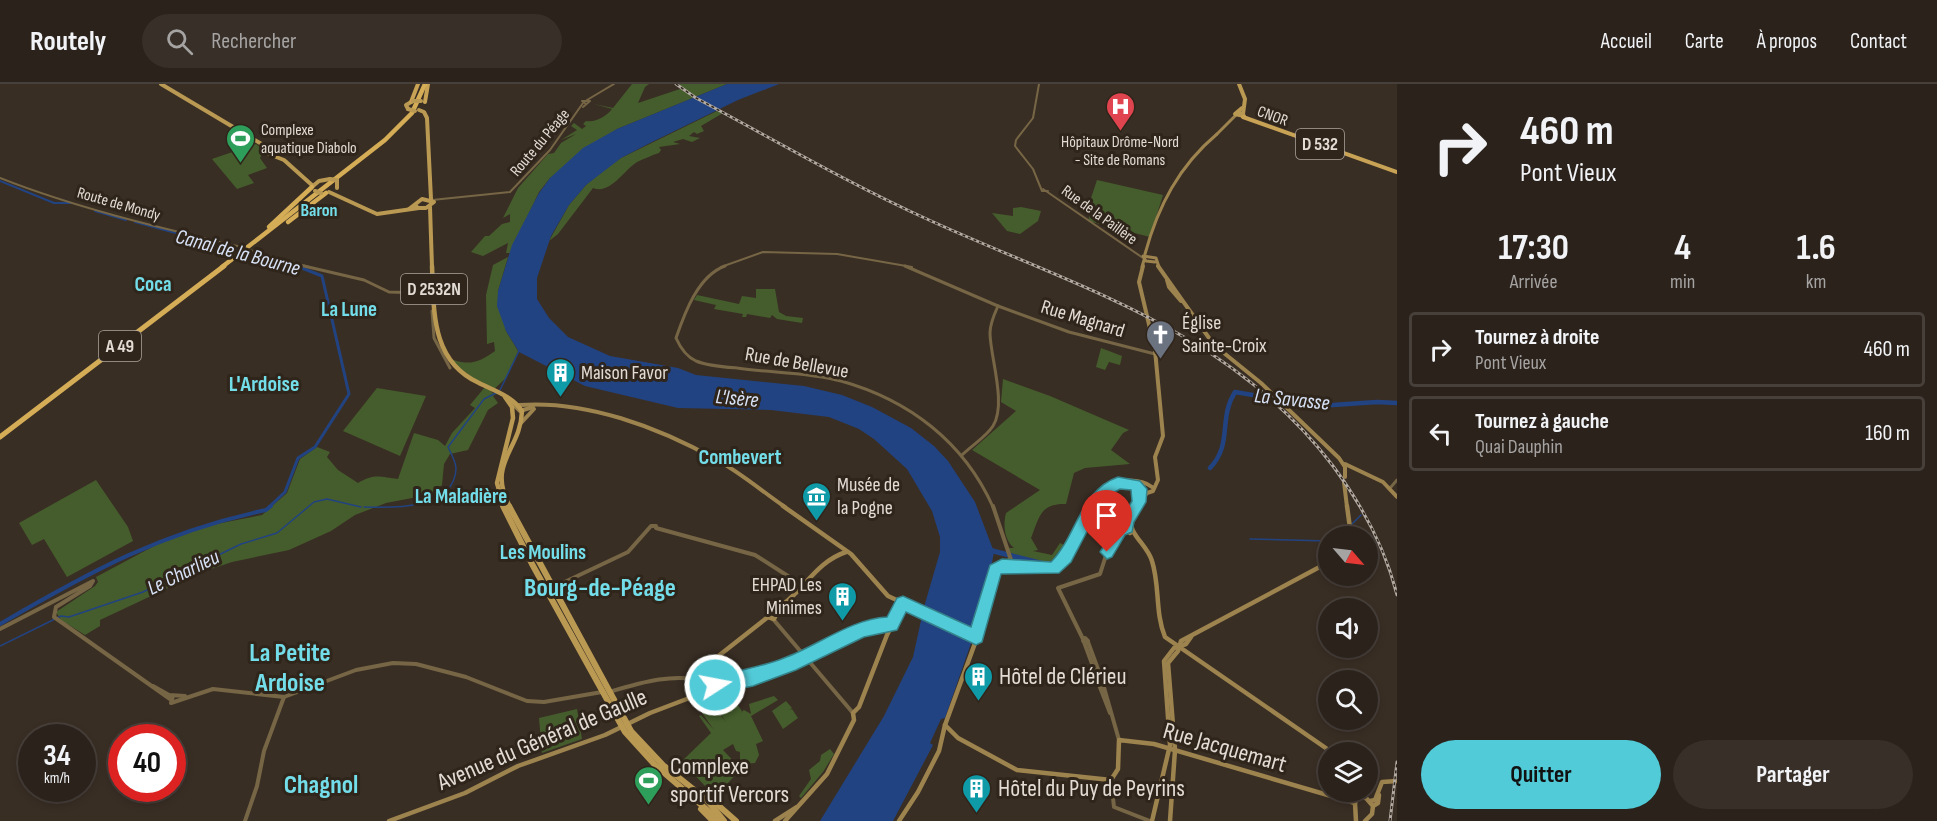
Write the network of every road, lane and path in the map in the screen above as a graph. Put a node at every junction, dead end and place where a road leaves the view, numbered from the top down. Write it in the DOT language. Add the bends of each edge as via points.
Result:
graph roads {
  1 [pos="161,84"];
  2 [pos="423,84"];
  3 [pos="614,84"];
  4 [pos="1040,84"];
  5 [pos="1239,84"];
  6 [pos="423,101"];
  7 [pos="412,102"];
  8 [pos="424,108"];
  9 [pos="408,110"];
  10 [pos="417,110"];
  11 [pos="1240,115"];
  12 [pos="428,129"];
  13 [pos="1217,134"];
  14 [pos="269,150"];
  15 [pos="1397,171"];
  16 [pos="429,175"];
  17 [pos="1177,176"];
  18 [pos="0,178"];
  19 [pos="319,181"];
  20 [pos="313,188"];
  21 [pos="337,188"];
  22 [pos="325,192"];
  23 [pos="346,198"];
  24 [pos="423,198"];
  25 [pos="432,202"];
  26 [pos="418,207"];
  27 [pos="431,226"];
  28 [pos="254,241"];
  29 [pos="1148,247"];
  30 [pos="240,254"];
  31 [pos="1151,255"];
  32 [pos="1146,260"];
  33 [pos="999,305"];
  34 [pos="683,317"];
  35 [pos="1155,354"];
  36 [pos="450,368"];
  37 [pos="499,393"];
  38 [pos="510,402"];
  39 [pos="554,404"];
  40 [pos="538,406"];
  41 [pos="520,408"];
  42 [pos="520,424"];
  43 [pos="0,436"];
  44 [pos="962,455"];
  45 [pos="1344,464"];
  46 [pos="1158,480"];
  47 [pos="1397,480"];
  48 [pos="1148,483"];
  49 [pos="1139,486"];
  50 [pos="1152,487"];
  51 [pos="1391,487"];
  52 [pos="1147,493"];
  53 [pos="1397,497"];
  54 [pos="1139,502"];
  55 [pos="791,512"];
  56 [pos="1350,526"];
  57 [pos="1129,529"];
  58 [pos="843,552"];
  59 [pos="1011,562"];
  60 [pos="1318,568"];
  61 [pos="802,586"];
  62 [pos="550,589"];
  63 [pos="903,603"];
  64 [pos="773,614"];
  65 [pos="892,625"];
  66 [pos="0,629"];
  67 [pos="976,638"];
  68 [pos="1180,647"];
  69 [pos="804,657"];
  70 [pos="710,685"];
  71 [pos="605,692"];
  72 [pos="284,697"];
  73 [pos="853,712"];
  74 [pos="625,725"];
  75 [pos="945,729"];
  76 [pos="1119,740"];
  77 [pos="1318,743"];
  78 [pos="1168,748"];
  79 [pos="1174,750"];
  80 [pos="1111,780"];
  81 [pos="1397,781"];
  82 [pos="689,784"];
  83 [pos="1318,787"];
  84 [pos="692,799"];
  85 [pos="1362,802"];
  86 [pos="1364,802"];
  87 [pos="1378,802"];
  88 [pos="1357,811"];
  89 [pos="1367,819"];
  90 [pos="781,820"];
  91 [pos="1149,820"];
  92 [pos="245,821"];
  93 [pos="389,821"];
  94 [pos="713,821"];
  95 [pos="722,821"];
  96 [pos="736,821"];
  97 [pos="899,821"];
  98 [pos="1170,821"];
  99 [pos="1356,821"];
  1 -- 14 [label="main road"];
  2 -- 6 [label="highway"];
  2 -- 7 [label="highway"];
  2 -- 28 [label="highway, A 49" via="414,106 394,129"];
  2 -- 30 [label="highway, A 49" via="416,106 394,132"];
  3 -- 25 [label="street, Route du Péage" via="585,103 557,144 516,188 498,195"];
  4 -- 32 [label="street, Rue de la Paillère" via="1034,115 1016,140 1015,148 1033,169 1042,192 1048,191"];
  5 -- 11 [label="main road" via="1245,99"];
  6 -- 7 [label="main road, bridge"];
  6 -- 8 [label="main road"];
  7 -- 9 [label="main road" via="406,106"];
  8 -- 10 [label="main road"];
  8 -- 12 [label="main road, D 2532N"];
  9 -- 10 [label="main road, bridge"];
  10 -- 12 [label="main road, D 2532N" via="426,115"];
  11 -- 13 [label="main road"];
  11 -- 15 [label="highway, CNOR / D 532"];
  12 -- 16 [label="main road, D 2532N"];
  13 -- 17 [label="main road"];
  13 -- 17 [label="main road"];
  14 -- 19 [label="main road" via="306,179"];
  14 -- 20 [label="main road"];
  16 -- 24 [label="main road, D 2532N"];
  16 -- 25 [label="main road, D 2532N"];
  17 -- 29 [label="main road" via="1168,190"];
  18 -- 36 [label="street, Route de Mondy, bridge" via="56,200 76,202 373,283 389,292 431,297 434,338"];
  19 -- 20 [label="main road"];
  19 -- 21 [label="main road, bridge" via="337,180"];
  20 -- 22 [label="main road, bridge"];
  20 -- 28 [label="highway"];
  21 -- 22 [label="main road"];
  21 -- 23 [label="main road"];
  22 -- 23 [label="main road"];
  22 -- 30 [label="highway" via="311,207"];
  23 -- 26 [label="main road" via="376,214"];
  24 -- 25 [label="main road"];
  24 -- 26 [label="main road"];
  25 -- 26 [label="main road"];
  25 -- 27 [label="main road, D 2532N"];
  26 -- 27 [label="main road, D 2532N"];
  27 -- 37 [label="main road, D 2532N" via="439,342 453,366"];
  28 -- 43 [label="highway, A 49"];
  29 -- 31 [label="main road"];
  29 -- 32 [label="main road"];
  30 -- 43 [label="highway, A 49"];
  31 -- 32 [label="main road"];
  31 -- 32 [label="main road" via="1156,258"];
  32 -- 35 [label="main road" via="1139,282"];
  32 -- 45 [label="main road" via="1160,270 1216,347 1287,407"];
  33 -- 34 [label="street, Rue Magnard" via="911,267 837,254 766,251 710,274"];
  33 -- 35 [label="street, Rue Magnard" via="1065,330"];
  33 -- 44 [label="street" via="990,334 998,375 994,425"];
  34 -- 44 [label="street, Rue de Bellevue" via="677,340 692,360 822,378 869,392 903,408"];
  35 -- 46 [label="main road" via="1163,436 1155,457"];
  37 -- 38 [label="main road, D 2532N"];
  37 -- 41 [label="main road, D 2532N" via="512,398"];
  38 -- 41 [label="main road, D 2532N"];
  38 -- 62 [label="main road" via="514,420 497,466 497,488"];
  39 -- 40 [label="main road"];
  39 -- 41 [label="main road"];
  39 -- 55 [label="main road" via="664,433 719,461"];
  40 -- 41 [label="main road"];
  40 -- 42 [label="main road"];
  41 -- 42 [label="main road"];
  42 -- 62 [label="main road" via="502,462 500,482"];
  44 -- 59 [label="street" via="994,511"];
  45 -- 51 [label="main road"];
  45 -- 56 [label="main road"];
  46 -- 48 [label="main road"];
  46 -- 50 [label="main road"];
  47 -- 51 [label="street"];
  48 -- 49 [label="main road"];
  48 -- 50 [label="main road"];
  49 -- 52 [label="main road"];
  49 -- 54 [label="main road"];
  49 -- 59 [label="main road" via="1124,482 1103,490 1056,567 1050,570"];
  50 -- 52 [label="main road" via="1152,492"];
  51 -- 53 [label="main road"];
  52 -- 54 [label="main road"];
  54 -- 57 [label="main road" via="1130,515"];
  55 -- 58 [label="main road"];
  57 -- 68 [label="main road" via="1149,553 1165,637"];
  57 -- 76 [label="street" via="1121,530 1114,539 1100,574 1058,588 1085,641"];
  58 -- 61 [label="main road"];
  58 -- 63 [label="main road" via="886,595"];
  59 -- 67 [label="main road" via="994,571"];
  60 -- 68 [label="main road" via="1193,634 1181,641"];
  61 -- 62 [label="street" via="755,555 654,528 628,552"];
  61 -- 64 [label="main road"];
  62 -- 71 [label="main road"];
  63 -- 65 [label="main road"];
  63 -- 67 [label="main road"];
  64 -- 69 [label="street"];
  64 -- 70 [label="main road" via="712,661"];
  65 -- 69 [label="street" via="877,625"];
  65 -- 73 [label="main road" via="859,707"];
  66 -- 72 [label="street" via="93,581 56,608 54,617 151,685 175,698 220,689"];
  67 -- 75 [label="main road"];
  68 -- 77 [label="main road"];
  68 -- 78 [label="main road" via="1174,648 1164,661"];
  68 -- 79 [label="main road" via="1168,663"];
  69 -- 70 [label="street" via="753,678"];
  69 -- 73 [label="street"];
  70 -- 71 [label="street" via="696,678 681,678"];
  70 -- 74 [label="main road, Avenue du Général de Gaulle"];
  71 -- 72 [label="street" via="527,701 466,677 398,663 356,670"];
  71 -- 74 [label="main road"];
  72 -- 92 [label="street"];
  73 -- 90 [label="main road" via="854,720 831,767"];
  74 -- 82 [label="main road" via="647,750"];
  74 -- 84 [label="main road" via="638,749"];
  74 -- 93 [label="main road, Avenue du Général de Gaulle"];
  75 -- 80 [label="main road" via="1017,770"];
  75 -- 97 [label="main road" via="939,751"];
  76 -- 78 [label="main road, Rue Jacquemart"];
  76 -- 80 [label="main road" via="1118,769"];
  78 -- 79 [label="main road, Rue Jacquemart"];
  78 -- 91 [label="main road" via="1166,769"];
  79 -- 83 [label="main road, Rue Jacquemart"];
  79 -- 98 [label="main road"];
  80 -- 91 [label="street" via="1114,807"];
  81 -- 87 [label="main road" via="1384,780"];
  82 -- 95 [label="main road"];
  82 -- 96 [label="main road"];
  84 -- 94 [label="main road"];
  84 -- 95 [label="main road"];
  85 -- 88 [label="main road"];
  86 -- 89 [label="main road"];
  88 -- 89 [label="main road"];
  88 -- 99 [label="main road"];
}
